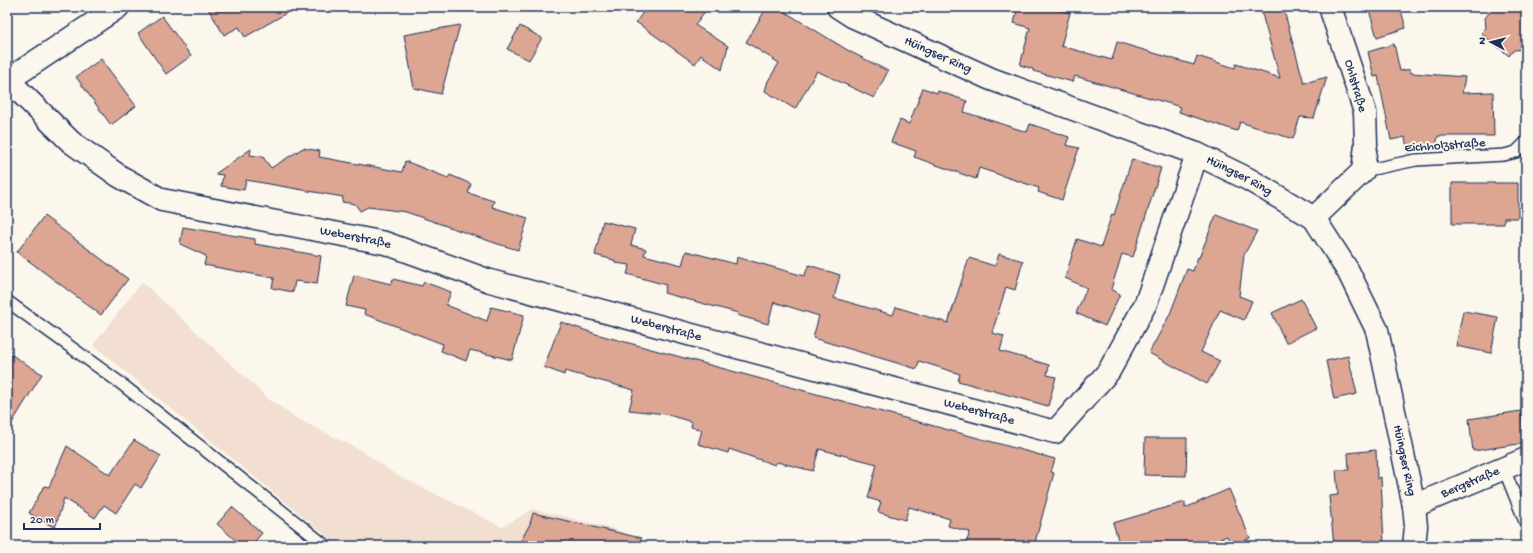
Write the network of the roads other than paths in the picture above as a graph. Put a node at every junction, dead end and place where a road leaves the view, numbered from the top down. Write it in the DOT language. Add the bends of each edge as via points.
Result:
graph roads {
  1 [pos="118,7"];
  2 [pos="838,7"];
  3 [pos="1330,7"];
  4 [pos="8,80"];
  5 [pos="1526,142"];
  6 [pos="1197,154"];
  7 [pos="1363,171"];
  8 [pos="1314,218"];
  9 [pos="7,301"];
  10 [pos="1526,459"];
  11 [pos="1504,469"];
  12 [pos="1414,506"];
  13 [pos="1526,524"];
  14 [pos="326,546"];
  15 [pos="1414,546"];
  1 -- 4 [label="street"];
  2 -- 6 [label="street, Hüingser Ring" via="852,16 991,79"];
  3 -- 7 [label="street, Ohlstraße" via="1364,112 1366,144"];
  4 -- 6 [label="street, Weberstraße" via="71,142 119,176 162,200 385,243 490,281 1055,432 1108,371 1146,303"];
  5 -- 7 [label="lane, Eichholzstraße" via="1516,152 1504,156 1416,160"];
  6 -- 8 [label="street, Hüingser Ring" via="1248,179"];
  7 -- 8 [label="street"];
  8 -- 12 [label="street, Hüingser Ring" via="1348,271 1377,330"];
  9 -- 14 [label="lane" via="119,382"];
  10 -- 11 [label="street, Bergstraße"];
  11 -- 12 [label="street, Bergstraße"];
  11 -- 13 [label="lane"];
  12 -- 15 [label="street, Hüingser Ring"];
}
